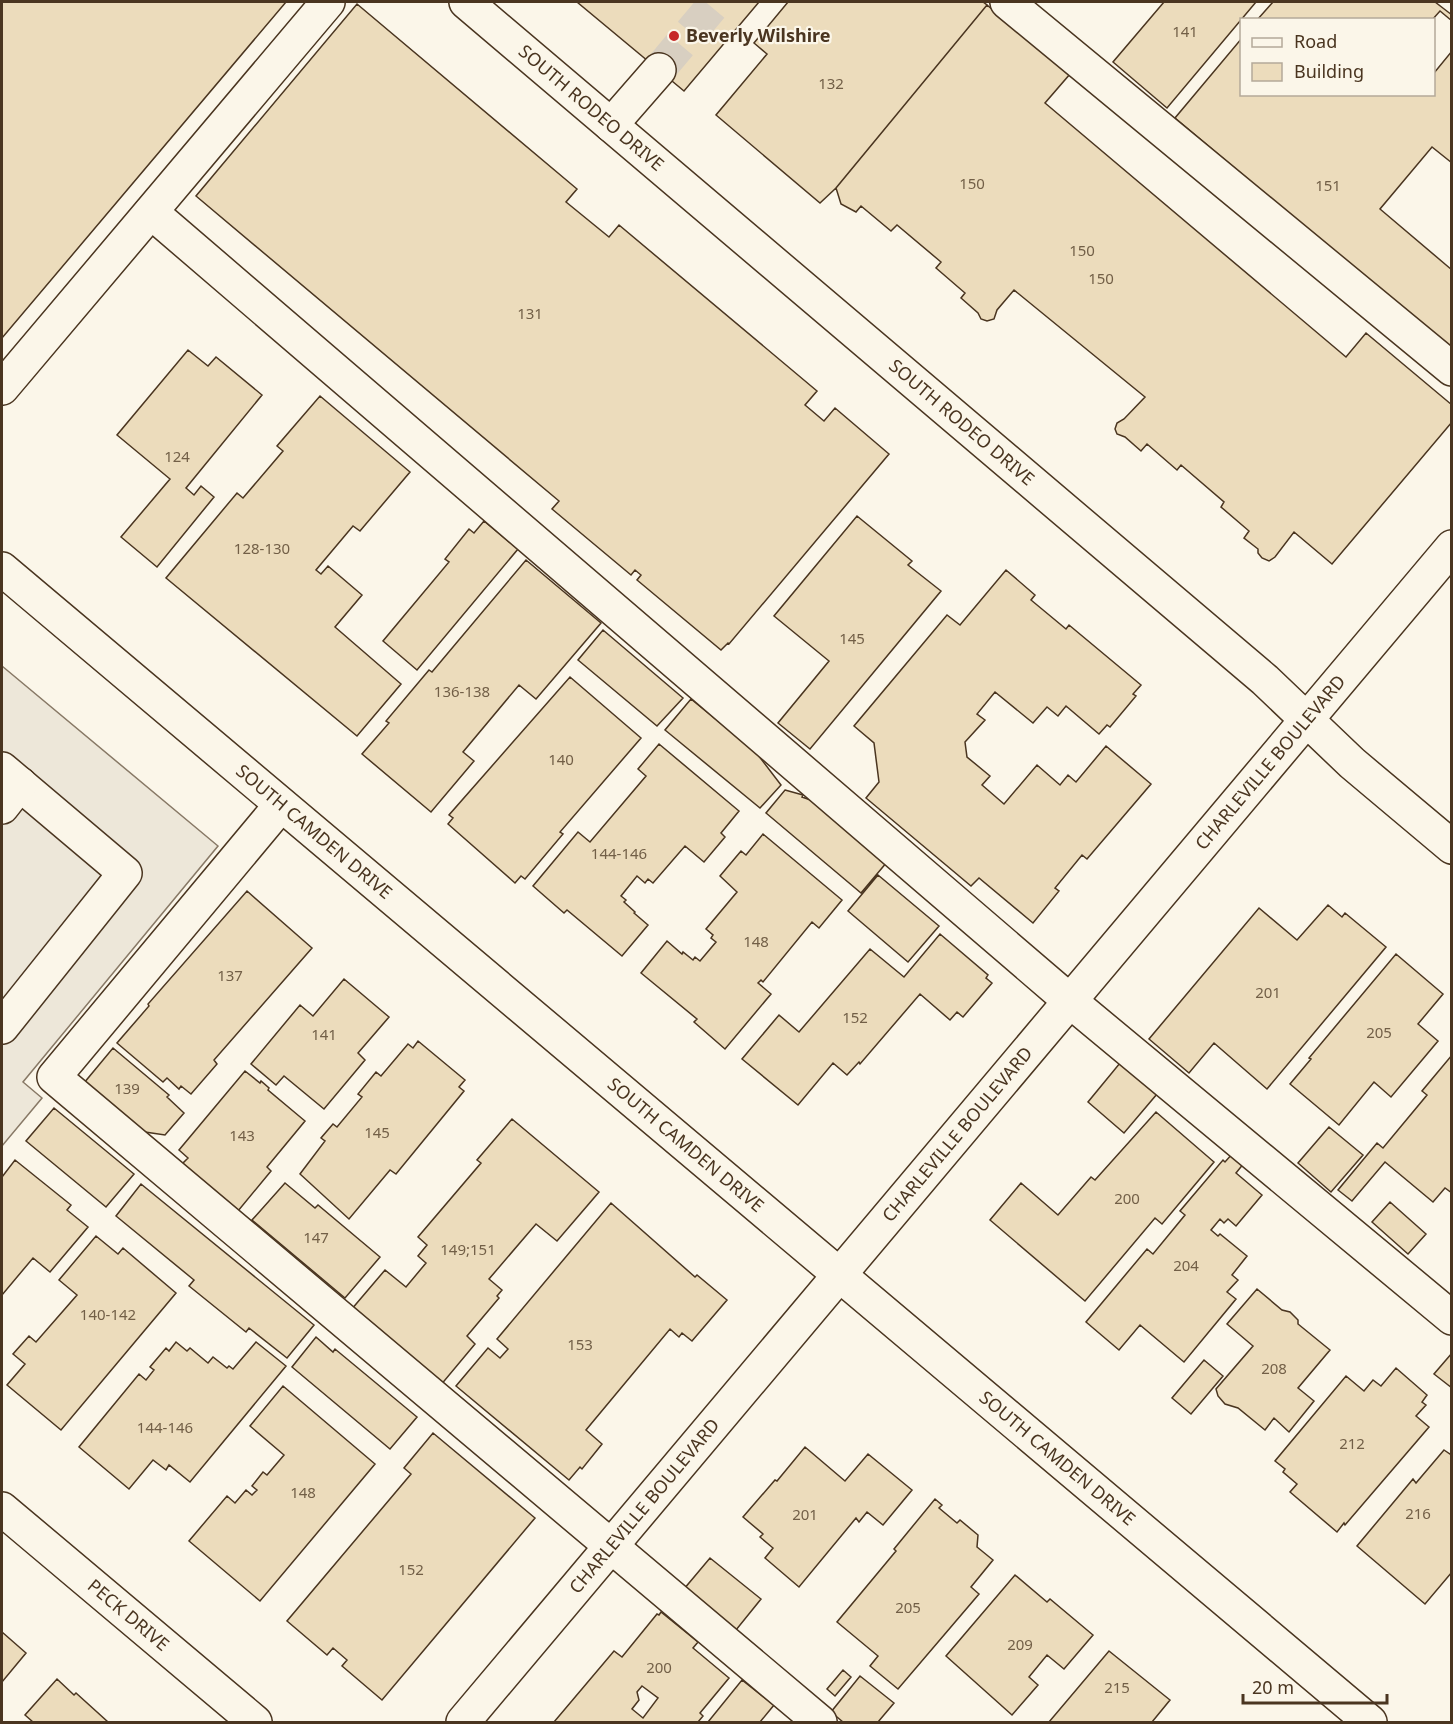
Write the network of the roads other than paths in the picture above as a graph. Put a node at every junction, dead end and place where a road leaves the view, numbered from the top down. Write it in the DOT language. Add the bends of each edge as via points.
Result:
graph roads {
  1 [pos="328,2"];
  2 [pos="1007,2"];
  3 [pos="476,5"];
  4 [pos="659,70"];
  5 [pos="612,125"];
  6 [pos="151,212"];
  7 [pos="1452,369"];
  8 [pos="2,388"];
  9 [pos="1452,547"];
  10 [pos="2,569"];
  11 [pos="1307,720"];
  12 [pos="8,787"];
  13 [pos="281,805"];
  14 [pos="1452,847"];
  15 [pos="1070,1001"];
  16 [pos="2,1027"];
  17 [pos="839,1276"];
  18 [pos="1452,1318"];
  19 [pos="2,1509"];
  20 [pos="611,1547"];
  21 [pos="255,1722"];
  22 [pos="463,1722"];
  23 [pos="820,1722"];
  24 [pos="1370,1722"];
  1 -- 6 [label="street"];
  2 -- 7 [label="street"];
  3 -- 5 [label="street, SOUTH RODEO DRIVE"];
  4 -- 5 [label="street"];
  5 -- 11 [label="street, SOUTH RODEO DRIVE" via="1265,680"];
  6 -- 8 [label="street"];
  6 -- 15 [label="street"];
  9 -- 11 [label="street, CHARLEVILLE BOULEVARD"];
  10 -- 13 [label="street, SOUTH CAMDEN DRIVE"];
  11 -- 14 [label="street, SOUTH RODEO DRIVE"];
  11 -- 15 [label="street, CHARLEVILLE BOULEVARD"];
  12 -- 16 [label="street" via="126,873"];
  13 -- 17 [label="street, SOUTH CAMDEN DRIVE"];
  13 -- 20 [label="street" via="54,1077"];
  15 -- 17 [label="street, CHARLEVILLE BOULEVARD"];
  15 -- 18 [label="street"];
  17 -- 20 [label="street, CHARLEVILLE BOULEVARD"];
  17 -- 24 [label="street, SOUTH CAMDEN DRIVE"];
  19 -- 21 [label="street, PECK DRIVE"];
  20 -- 22 [label="street, CHARLEVILLE BOULEVARD"];
  20 -- 23 [label="street"];
}
